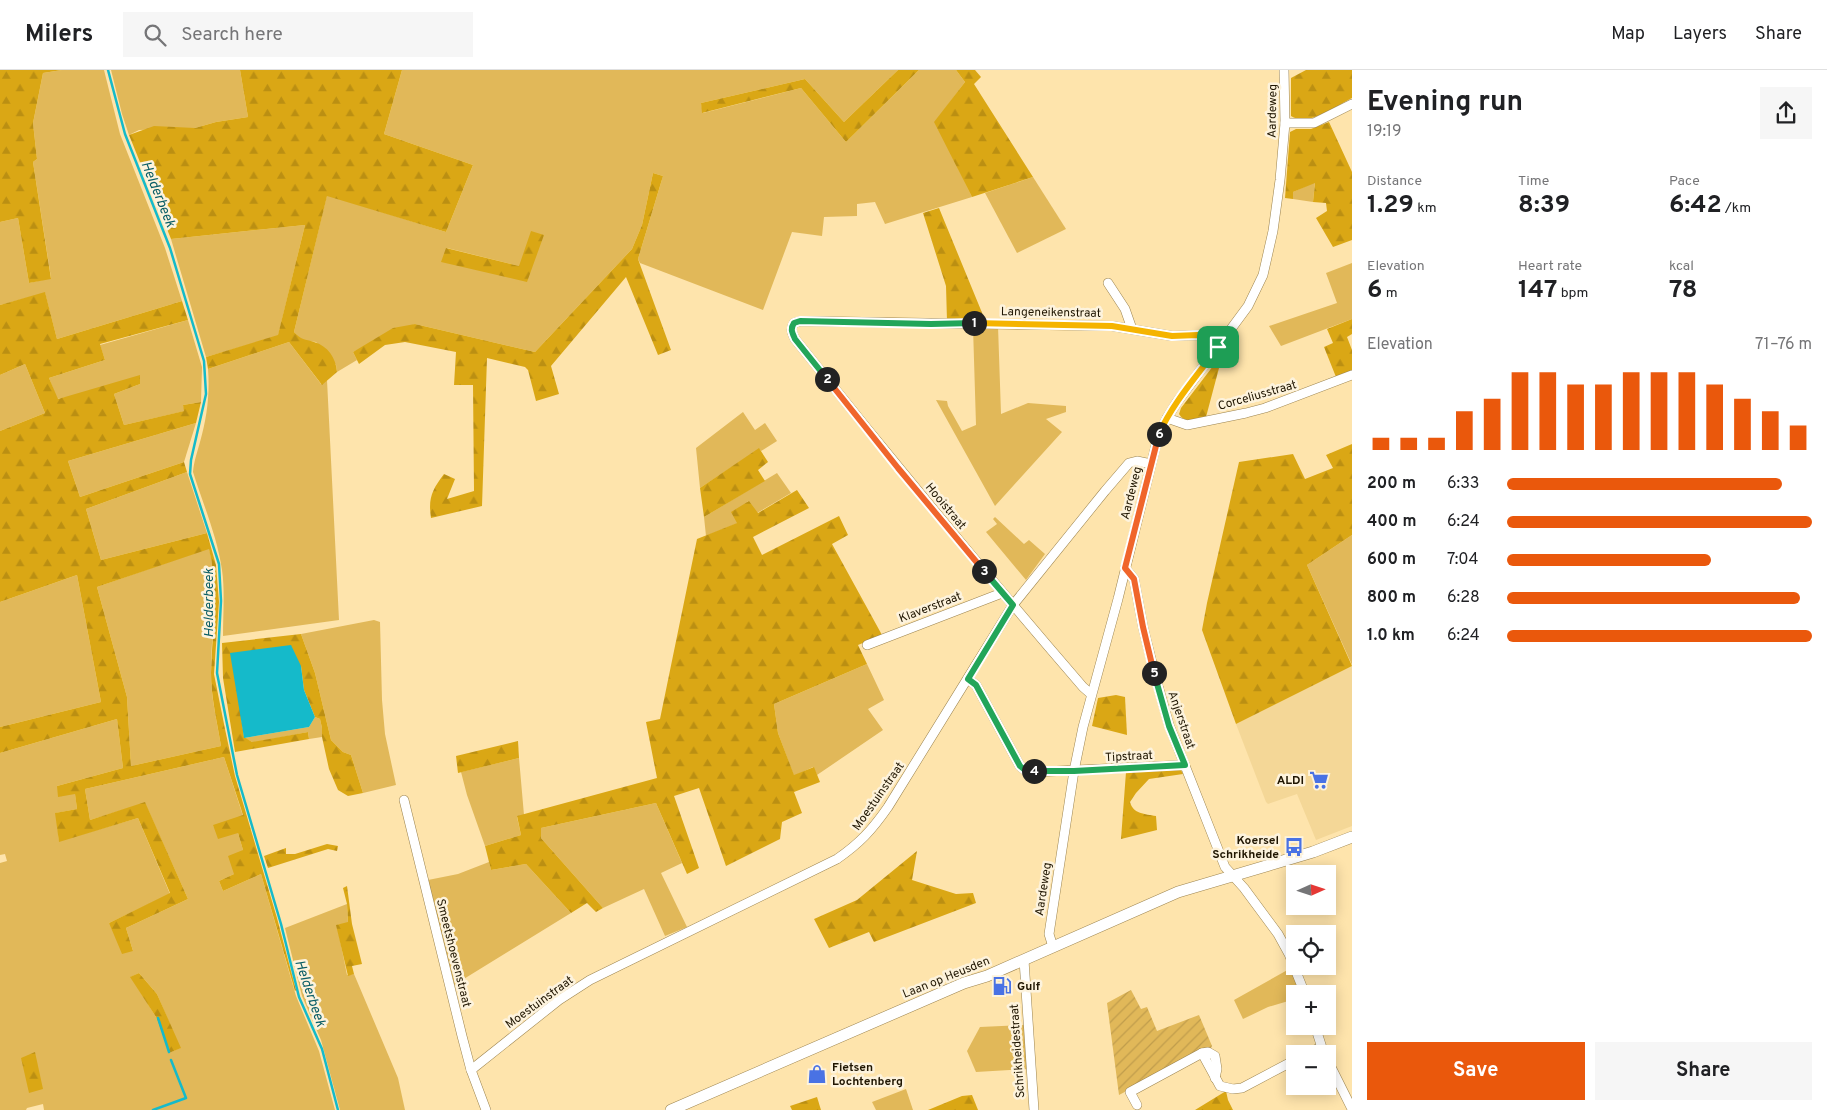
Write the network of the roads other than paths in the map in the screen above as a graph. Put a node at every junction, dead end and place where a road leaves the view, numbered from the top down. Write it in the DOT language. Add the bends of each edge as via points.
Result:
graph roads {
  1 [pos="1284,70"];
  2 [pos="1352,104"];
  3 [pos="1285,123"];
  4 [pos="1108,283"];
  5 [pos="792,327"];
  6 [pos="1132,329"];
  7 [pos="1218,347"];
  8 [pos="1352,375"];
  9 [pos="1167,418"];
  10 [pos="1151,464"];
  11 [pos="1125,568"];
  12 [pos="1002,593"];
  13 [pos="1013,605"];
  14 [pos="867,645"];
  15 [pos="968,679"];
  16 [pos="1091,694"];
  17 [pos="1185,765"];
  18 [pos="1074,771"];
  19 [pos="404,800"];
  20 [pos="1352,837"];
  21 [pos="1233,876"];
  22 [pos="1052,947"];
  23 [pos="1024,960"];
  24 [pos="1302,985"];
  25 [pos="1286,1065"];
  26 [pos="471,1070"];
  27 [pos="1336,1077"];
  28 [pos="1137,1105"];
  29 [pos="1352,1109"];
  30 [pos="486,1110"];
  31 [pos="671,1110"];
  32 [pos="1034,1110"];
  1 -- 3 [label="street, Aardeweg"];
  2 -- 3 [label="street" via="1314,123"];
  3 -- 7 [label="street, Aardeweg" via="1274,231 1265,269 1248,306"];
  4 -- 6 [label="street" via="1125,309"];
  5 -- 6 [label="street, Langeneikenstraat" via="800,321 993,323"];
  5 -- 12 [label="street, Hooistraat" via="801,346"];
  6 -- 7 [label="street, Langeneikenstraat" via="1172,336 1198,335"];
  7 -- 9 [label="street, Aardeweg"];
  8 -- 9 [label="street, Corceliusstraat" via="1246,413 1187,426"];
  9 -- 10 [label="street, Aardeweg"];
  10 -- 11 [label="street, Aardeweg"];
  10 -- 13 [label="street, Moestuinstraat" via="1129,463"];
  11 -- 16 [label="street, Aardeweg"];
  11 -- 17 [label="street, Anjerstraat" via="1134,579 1159,691"];
  12 -- 13 [label="street, Hooistraat"];
  12 -- 14 [label="street, Klaverstraat"];
  13 -- 15 [label="street, Moestuinstraat"];
  13 -- 16 [label="street, Hooistraat"];
  15 -- 18 [label="street, Tipstraat" via="976,685 1020,766 1035,772"];
  15 -- 26 [label="street, Moestuinstraat" via="888,807 858,844 837,859 590,980 559,1000"];
  16 -- 18 [label="street, Aardeweg"];
  17 -- 18 [label="street, Tipstraat"];
  17 -- 21 [label="street, Anjerstraat" via="1225,867"];
  18 -- 22 [label="street, Aardeweg" via="1049,934"];
  19 -- 26 [label="street, Smeetshoevenstraat"];
  20 -- 21 [label="street, Laan op Heusden"];
  21 -- 22 [label="street, Laan op Heusden" via="1178,892"];
  21 -- 24 [label="street, Anjerstraat" via="1278,934"];
  22 -- 23 [label="street, Laan op Heusden"];
  23 -- 31 [label="street, Laan op Heusden"];
  23 -- 32 [label="street, Schrikheidestraat"];
  25 -- 28 [label="street" via="1238,1089 1226,1088 1220,1086 1202,1053 1130,1092"];
  26 -- 30 [label="street, Smeetshoevenstraat"];
  27 -- 29 [label="street"];
}
